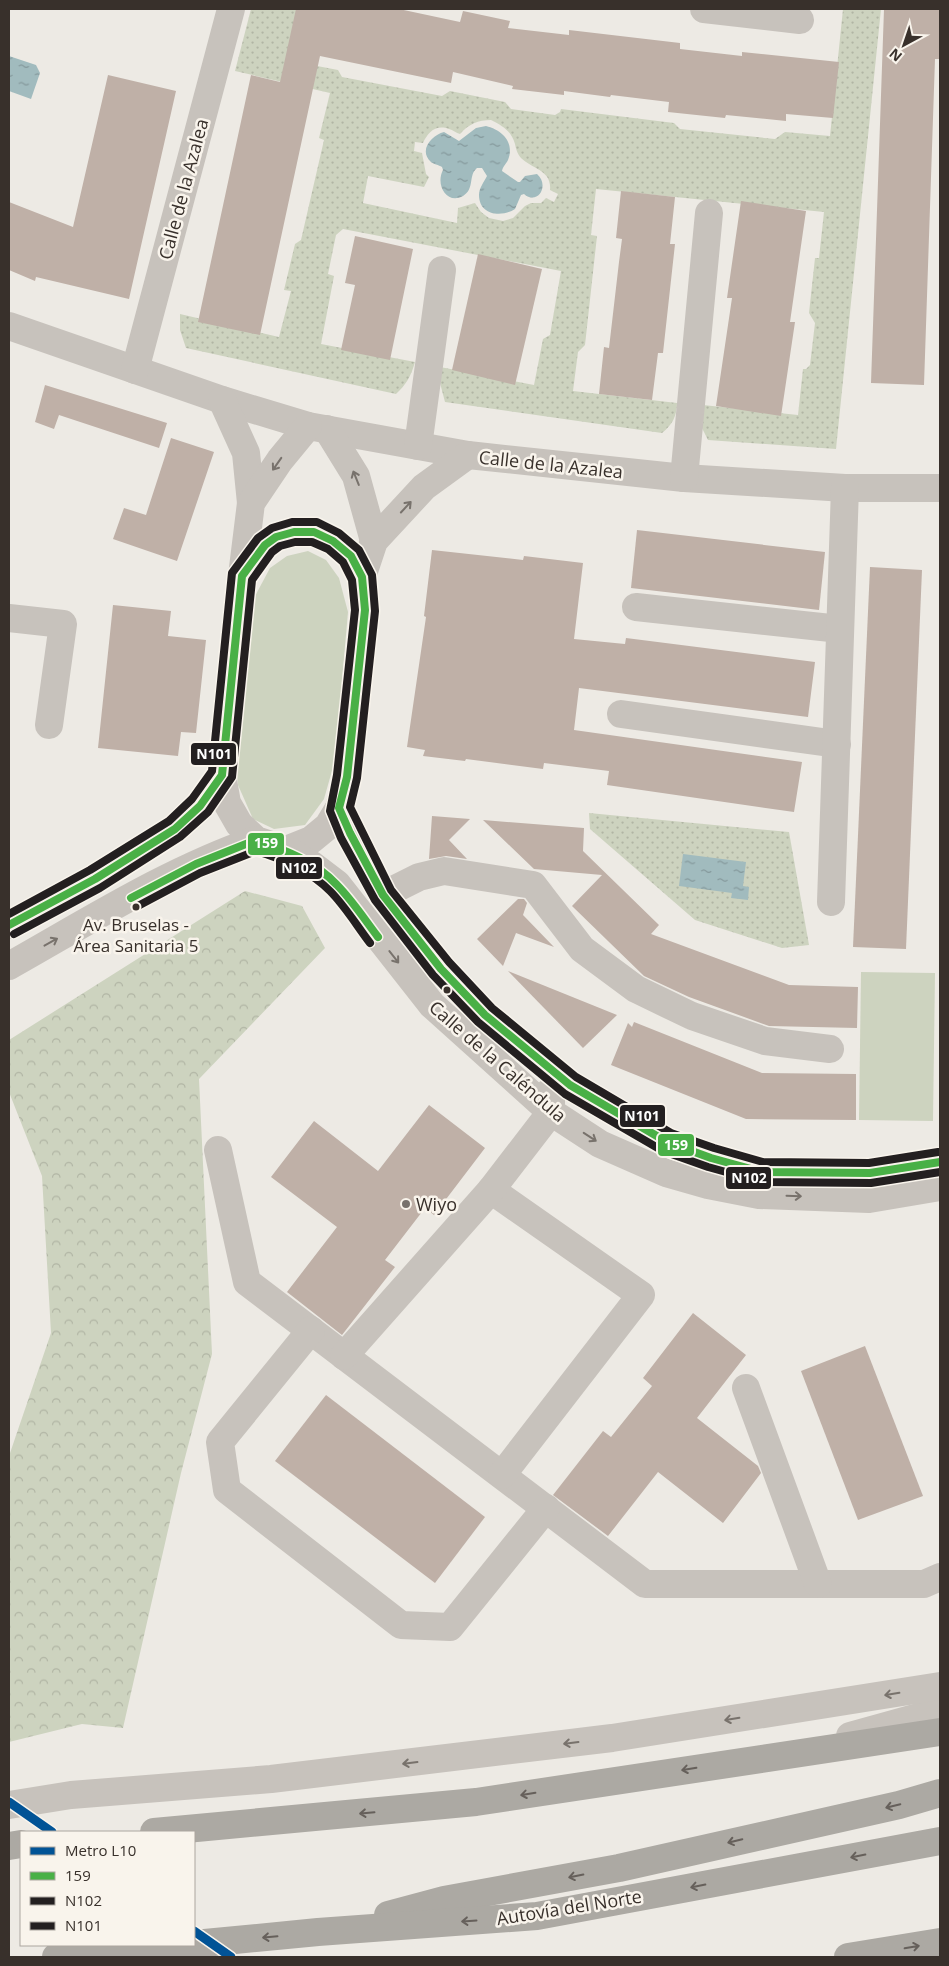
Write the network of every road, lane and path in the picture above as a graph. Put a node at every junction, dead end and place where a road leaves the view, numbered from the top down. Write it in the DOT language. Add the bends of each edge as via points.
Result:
graph roads {
  1 [pos="231,9"];
  2 [pos="704,9"];
  3 [pos="800,20"];
  4 [pos="709,213"];
  5 [pos="442,270"];
  6 [pos="9,326"];
  7 [pos="135,370"];
  8 [pos="222,400"];
  9 [pos="318,427"];
  10 [pos="418,446"];
  11 [pos="468,455"];
  12 [pos="684,478"];
  13 [pos="845,488"];
  14 [pos="940,488"];
  15 [pos="251,503"];
  16 [pos="374,541"];
  17 [pos="242,576"];
  18 [pos="362,577"];
  19 [pos="636,607"];
  20 [pos="9,618"];
  21 [pos="840,629"];
  22 [pos="620,714"];
  23 [pos="49,725"];
  24 [pos="836,744"];
  25 [pos="222,775"];
  26 [pos="340,808"];
  27 [pos="256,840"];
  28 [pos="286,850"];
  29 [pos="383,895"];
  30 [pos="831,902"];
  31 [pos="9,925"];
  32 [pos="9,966"];
  33 [pos="441,969"];
  34 [pos="830,1049"];
  35 [pos="551,1112"];
  36 [pos="667,1142"];
  37 [pos="218,1150"];
  38 [pos="940,1162"];
  39 [pos="940,1187"];
  40 [pos="491,1190"];
  41 [pos="310,1330"];
  42 [pos="344,1356"];
  43 [pos="746,1388"];
  44 [pos="502,1475"];
  45 [pos="546,1508"];
  46 [pos="940,1577"];
  47 [pos="818,1584"];
  48 [pos="940,1686"];
  49 [pos="940,1711"];
  50 [pos="940,1732"];
  51 [pos="789,1754"];
  52 [pos="940,1793"];
  53 [pos="9,1805"];
  54 [pos="165,1831"];
  55 [pos="940,1840"];
  56 [pos="318,1932"];
  57 [pos="940,1942"];
  58 [pos="195,1944"];
  59 [pos="177,1946"];
  60 [pos="56,1957"];
  61 [pos="848,1957"];
  1 -- 7 [label="street, Calle de la Azalea"];
  2 -- 3 [label="street"];
  4 -- 12 [label="street"];
  5 -- 10 [label="street"];
  6 -- 7 [label="street, Calle de la Azalea"];
  7 -- 8 [label="street, Calle de la Azalea"];
  8 -- 9 [label="street, Calle de la Azalea"];
  8 -- 15 [label="street" via="246,453"];
  9 -- 10 [label="street, Calle de la Azalea"];
  9 -- 15 [label="street, one-way" via="280,460"];
  16 -- 9 [label="street, one-way" via="356,476"];
  10 -- 11 [label="street, Calle de la Azalea"];
  11 -- 12 [label="street, Calle de la Azalea"];
  16 -- 11 [label="street, one-way" via="424,487"];
  12 -- 13 [label="street, Calle de la Azalea"];
  13 -- 14 [label="street, Calle de la Azalea"];
  13 -- 21 [label="street"];
  15 -- 17 [label="street"];
  16 -- 18 [label="street"];
  17 -- 18 [label="street" via="276,537 294,532 314,532 333,541 351,556"];
  17 -- 25 [label="street"];
  18 -- 26 [label="street" via="365,610 347,777"];
  19 -- 21 [label="street"];
  20 -- 23 [label="street" via="63,624"];
  21 -- 24 [label="street"];
  22 -- 24 [label="street"];
  24 -- 30 [label="street"];
  25 -- 27 [label="street" via="227,803 238,824"];
  25 -- 31 [label="street" via="200,806 175,828 95,879"];
  26 -- 28 [label="street" via="328,826 311,840"];
  26 -- 29 [label="street, Calle de la Caléndula"];
  27 -- 28 [label="street, Calle de la Caléndula"];
  32 -- 27 [label="street, one-way" via="196,864"];
  28 -- 35 [label="street, Calle de la Caléndula, one-way" via="336,884 432,1005"];
  29 -- 33 [label="street, Calle de la Caléndula"];
  29 -- 34 [label="street" via="419,877 444,871 533,886 582,949 636,988 692,1016 765,1041"];
  33 -- 35 [label="street" via="462,997 544,1086 551,1100"];
  33 -- 36 [label="street, Calle de la Caléndula" via="485,1015 570,1085"];
  35 -- 36 [label="street" via="568,1109 585,1112 628,1134"];
  35 -- 39 [label="street, Calle de la Caléndula, one-way" via="600,1144 666,1173 708,1185 760,1195 868,1199"];
  35 -- 40 [label="street"];
  36 -- 38 [label="street, Calle de la Caléndula" via="762,1172 870,1173"];
  37 -- 41 [label="street" via="247,1282"];
  40 -- 42 [label="street"];
  40 -- 44 [label="street" via="641,1295"];
  41 -- 42 [label="street"];
  41 -- 45 [label="street" via="220,1442 227,1490 401,1624 450,1627"];
  42 -- 44 [label="street"];
  43 -- 47 [label="street"];
  44 -- 45 [label="street"];
  45 -- 47 [label="street" via="645,1584"];
  46 -- 47 [label="street" via="924,1584"];
  48 -- 53 [label="street, one-way" via="612,1738 271,1780 71,1795"];
  49 -- 51 [label="street"];
  50 -- 51 [label="highway"];
  51 -- 54 [label="highway, one-way" via="476,1802"];
  52 -- 56 [label="highway, one-way" via="619,1868 444,1900"];
  55 -- 56 [label="highway, Autovía del Norte, one-way" via="537,1916"];
  56 -- 58 [label="highway, Autovía del Norte, one-way"];
  61 -- 57 [label="highway, one-way"];
  59 -- 60 [label="highway"];
}
